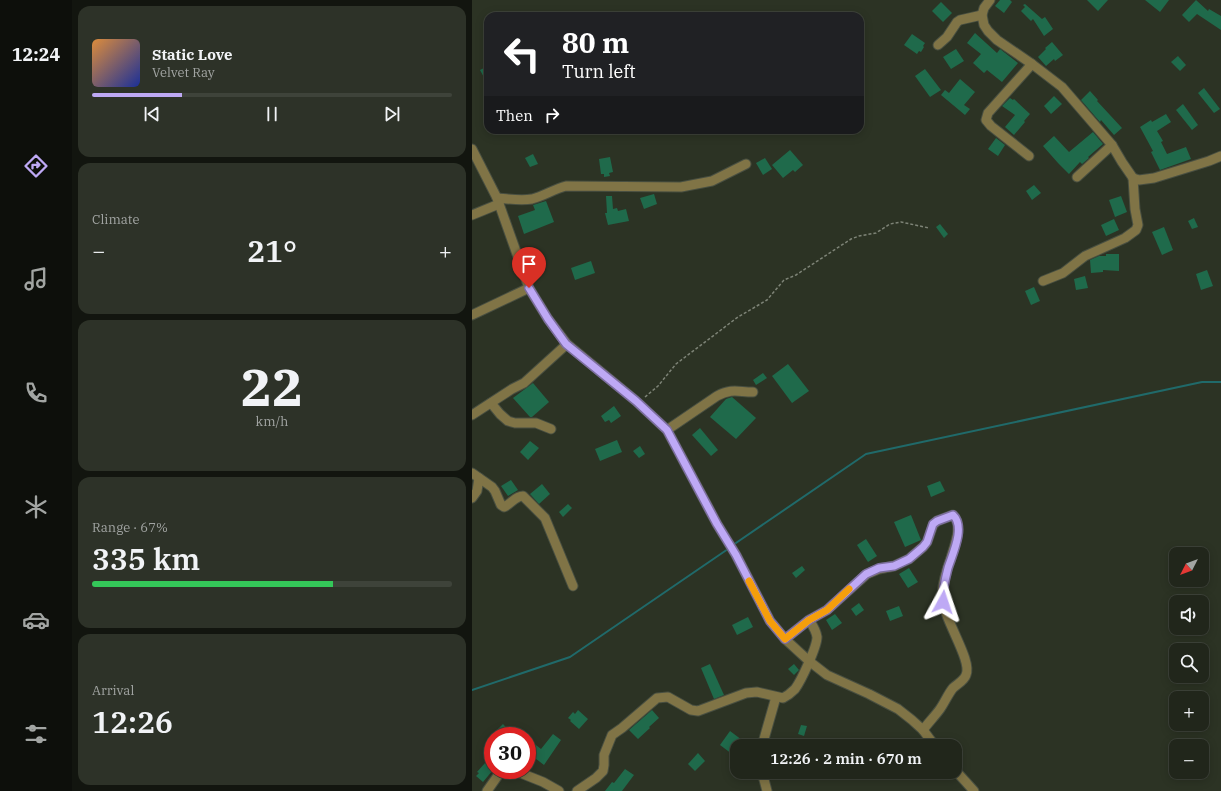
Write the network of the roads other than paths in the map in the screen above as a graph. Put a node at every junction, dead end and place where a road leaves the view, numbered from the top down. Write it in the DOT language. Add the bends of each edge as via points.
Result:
graph roads {
  1 [pos="990,0"];
  2 [pos="982,15"];
  3 [pos="938,45"];
  4 [pos="1032,64"];
  5 [pos="1112,145"];
  6 [pos="472,149"];
  7 [pos="1029,156"];
  8 [pos="1221,156"];
  9 [pos="746,164"];
  10 [pos="1077,178"];
  11 [pos="1133,178"];
  12 [pos="498,201"];
  13 [pos="472,215"];
  14 [pos="1043,281"];
  15 [pos="529,288"];
  16 [pos="472,315"];
  17 [pos="566,344"];
  18 [pos="754,392"];
  19 [pos="491,403"];
  20 [pos="472,416"];
  21 [pos="551,429"];
  22 [pos="667,430"];
  23 [pos="476,476"];
  24 [pos="472,498"];
  25 [pos="573,586"];
  26 [pos="809,620"];
  27 [pos="785,639"];
  28 [pos="809,661"];
  29 [pos="776,697"];
  30 [pos="923,730"];
  31 [pos="764,739"];
  32 [pos="930,739"];
  33 [pos="962,778"];
  34 [pos="495,779"];
  35 [pos="535,779"];
  36 [pos="763,779"];
  37 [pos="487,791"];
  38 [pos="559,791"];
  39 [pos="577,791"];
  40 [pos="766,791"];
  41 [pos="974,791"];
  1 -- 2 [label="street"];
  2 -- 3 [label="street" via="957,22 947,38"];
  2 -- 4 [label="street" via="984,25 997,40"];
  4 -- 5 [label="street" via="1062,87"];
  4 -- 7 [label="street" via="988,113 986,120"];
  5 -- 10 [label="street"];
  5 -- 11 [label="street"];
  6 -- 12 [label="street"];
  8 -- 11 [label="street" via="1154,178"];
  9 -- 12 [label="street" via="712,181 681,187 566,186 532,199"];
  11 -- 14 [label="street" via="1138,225 1136,230 1125,238 1085,256 1063,273"];
  12 -- 13 [label="street"];
  12 -- 15 [label="street"];
  15 -- 16 [label="street"];
  15 -- 17 [label="street"];
  17 -- 19 [label="street" via="524,383"];
  17 -- 22 [label="street" via="639,403"];
  18 -- 22 [label="street" via="726,392"];
  19 -- 20 [label="street"];
  19 -- 21 [label="street" via="508,421 536,423"];
  22 -- 27 [label="street" via="770,621"];
  23 -- 24 [label="street" via="476,491"];
  23 -- 25 [label="street" via="492,487 504,507 523,496 544,518"];
  26 -- 27 [label="street"];
  26 -- 28 [label="street" via="815,628 817,637"];
  26 -- 30 [label="street" via="827,610 866,574 909,559 927,542 933,524 953,515 958,522 958,535 942,593 947,616 967,670 964,679 953,688 940,710"];
  27 -- 28 [label="street"];
  28 -- 29 [label="street" via="796,688 783,698"];
  28 -- 30 [label="street" via="827,675 898,709"];
  29 -- 31 [label="street"];
  29 -- 39 [label="street" via="757,692 698,711 691,710 668,697 657,698 612,735 604,755 603,770"];
  30 -- 32 [label="street"];
  33 -- 41 [label="street"];
  34 -- 37 [label="street"];
  35 -- 38 [label="street"];
  36 -- 40 [label="street"];
}
